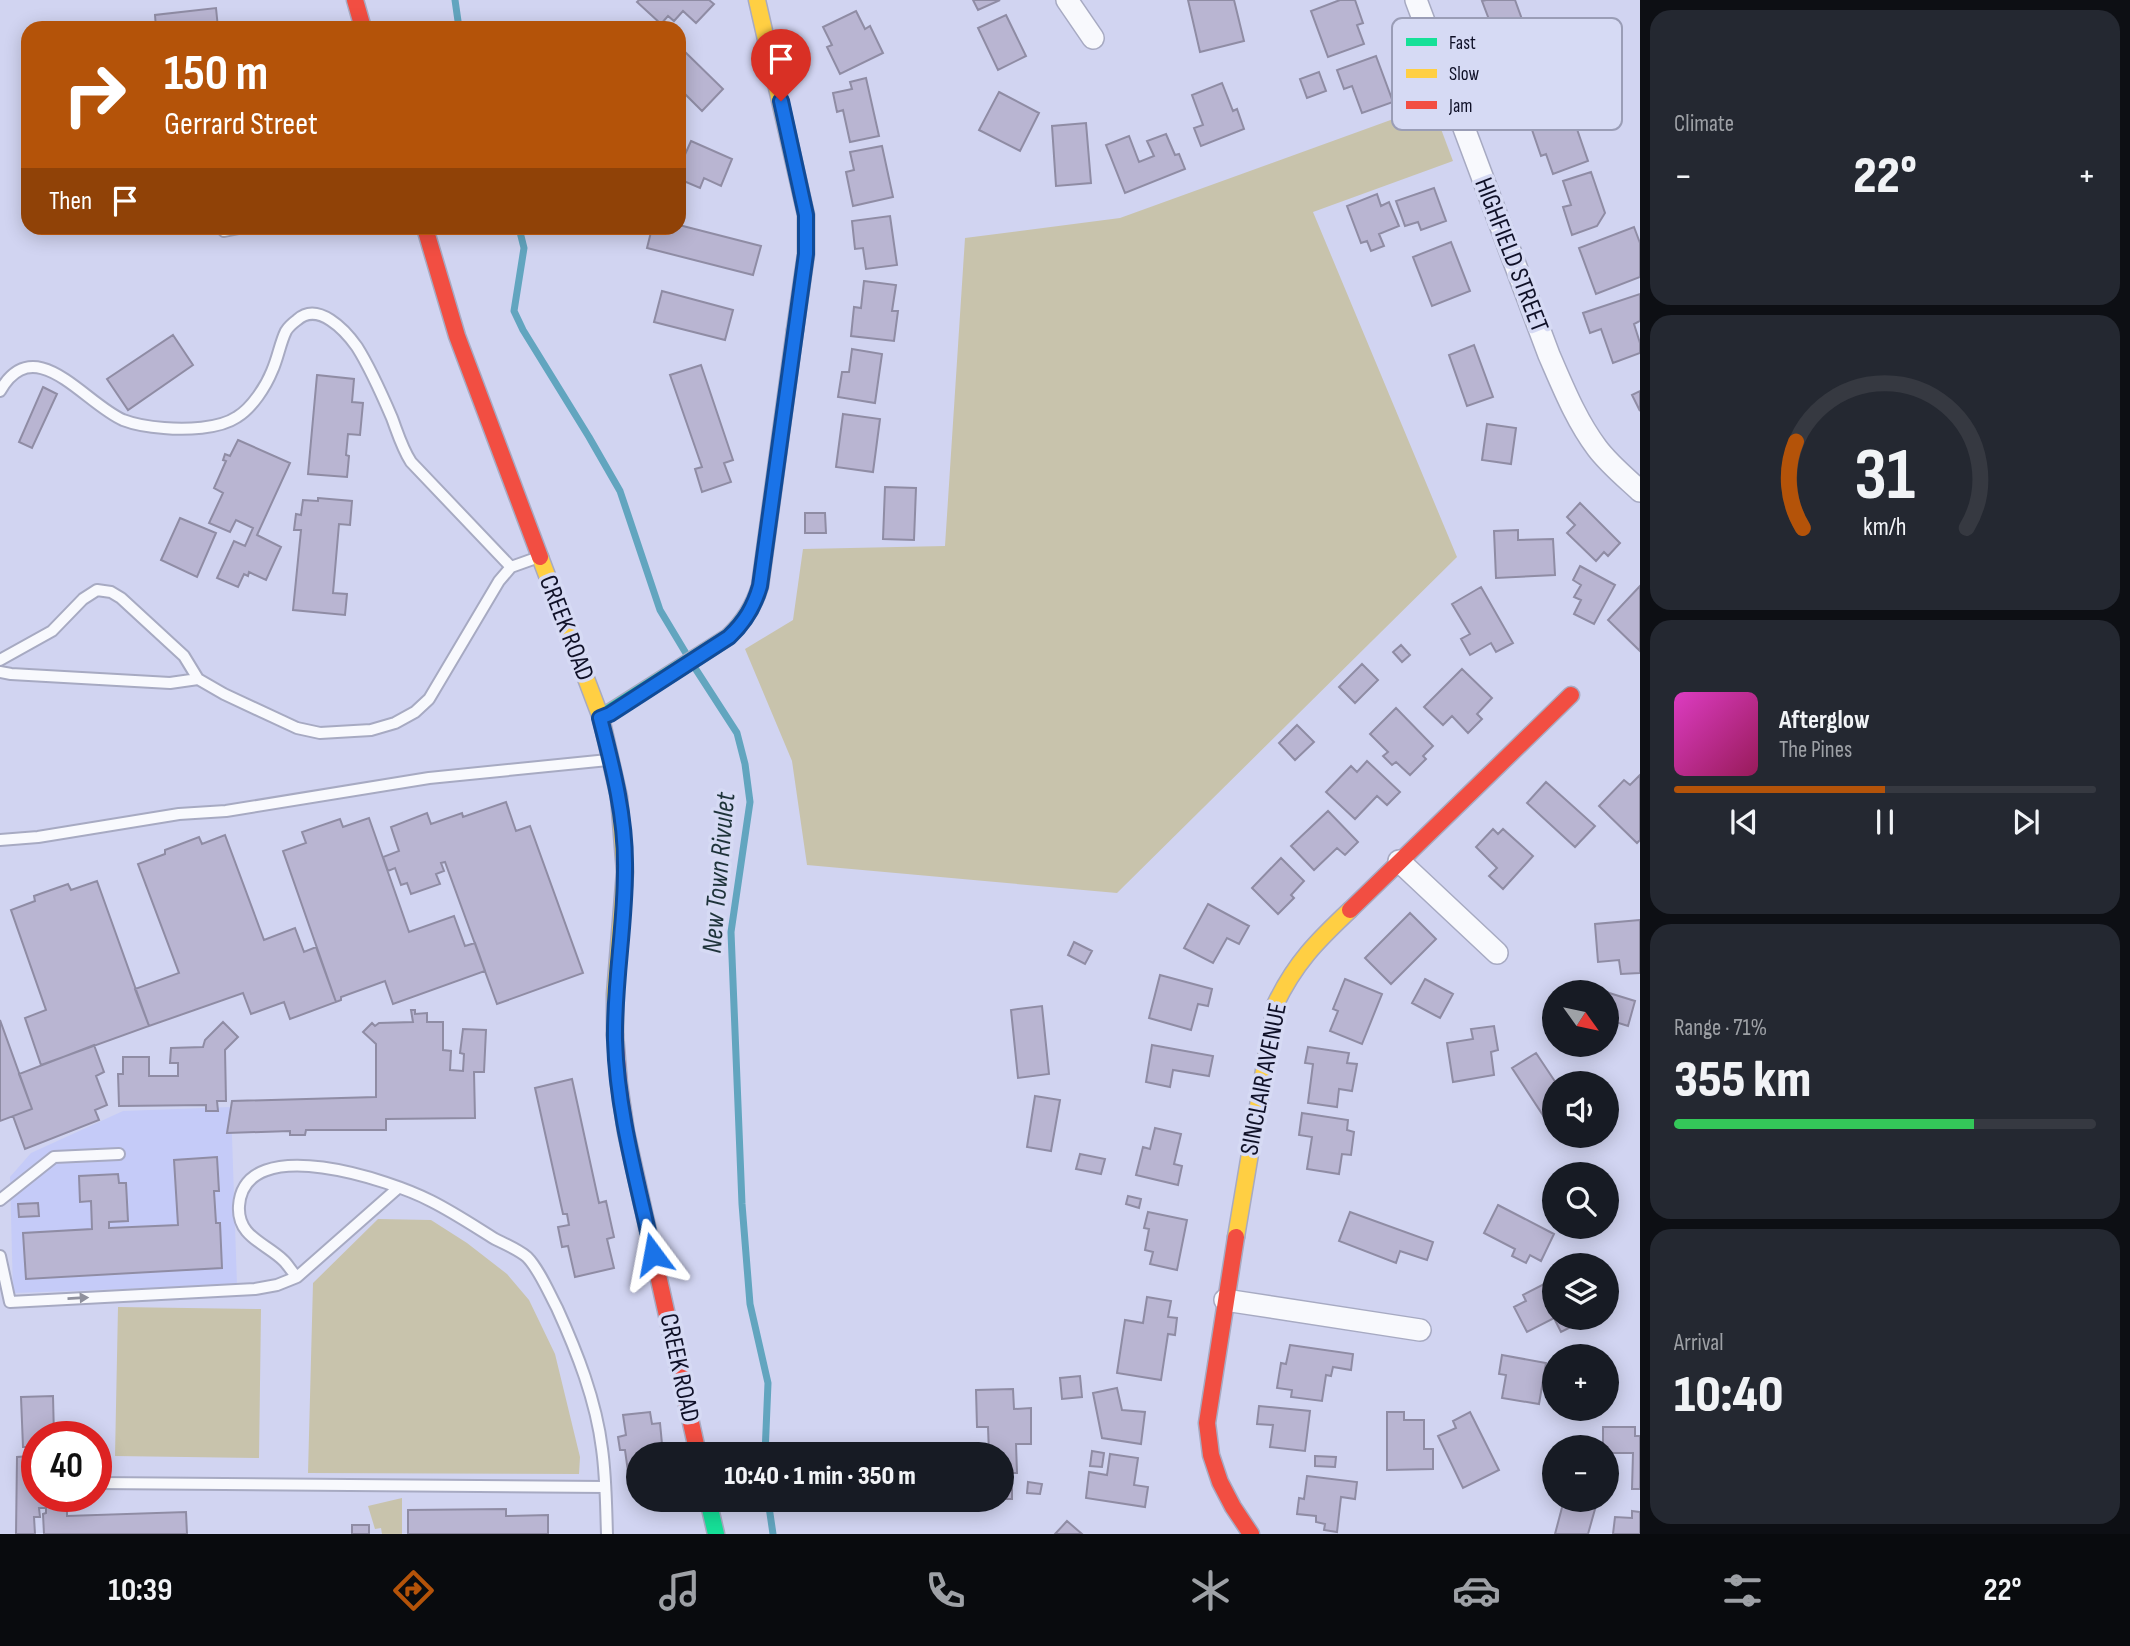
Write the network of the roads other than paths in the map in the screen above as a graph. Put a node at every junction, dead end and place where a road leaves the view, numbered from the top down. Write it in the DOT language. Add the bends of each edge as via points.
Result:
graph roads {
  1 [pos="355,0"];
  2 [pos="757,0"];
  3 [pos="1066,0"];
  4 [pos="1416,0"];
  5 [pos="1423,18"];
  6 [pos="361,21"];
  7 [pos="1093,38"];
  8 [pos="1464,130"];
  9 [pos="427,235"];
  10 [pos="0,391"];
  11 [pos="1640,491"];
  12 [pos="539,557"];
  13 [pos="511,567"];
  14 [pos="0,660"];
  15 [pos="0,671"];
  16 [pos="198,679"];
  17 [pos="1571,695"];
  18 [pos="600,718"];
  19 [pos="611,760"];
  20 [pos="0,840"];
  21 [pos="1399,861"];
  22 [pos="1497,953"];
  23 [pos="119,1154"];
  24 [pos="398,1188"];
  25 [pos="0,1200"];
  26 [pos="0,1256"];
  27 [pos="297,1277"];
  28 [pos="1225,1300"];
  29 [pos="1420,1330"];
  30 [pos="695,1442"];
  31 [pos="112,1483"];
  32 [pos="605,1487"];
  33 [pos="711,1512"];
  34 [pos="607,1534"];
  35 [pos="716,1534"];
  36 [pos="1251,1534"];
  1 -- 6 [label="street"];
  2 -- 18 [label="street" via="806,215 806,254 763,571 755,603 729,637"];
  3 -- 7 [label="street"];
  4 -- 5 [label="street, HIGHFIELD STREET"];
  8 -- 11 [label="street, HIGHFIELD STREET" via="1563,389 1597,449"];
  9 -- 12 [label="street, CREEK ROAD" via="457,336"];
  10 -- 13 [label="lane" via="15,372 26,366 41,368 122,419 143,426 169,429 217,424 237,418 250,406 271,373 287,328 301,316 316,313 333,321 358,349 411,462"];
  12 -- 13 [label="lane"];
  12 -- 18 [label="street, CREEK ROAD"];
  13 -- 16 [label="lane" via="429,699 396,723 346,733 297,728"];
  14 -- 16 [label="lane" via="52,631 97,590 121,598 184,656"];
  15 -- 16 [label="lane" via="170,683"];
  17 -- 21 [label="street, SINCLAIR AVENUE"];
  18 -- 19 [label="street, CREEK ROAD"];
  19 -- 20 [label="lane" via="429,778 226,811"];
  19 -- 30 [label="street, CREEK ROAD" via="621,810 625,872 615,994 619,1084"];
  21 -- 22 [label="street"];
  21 -- 28 [label="street, SINCLAIR AVENUE" via="1311,947 1275,1005"];
  23 -- 25 [label="lane" via="54,1157"];
  24 -- 27 [label="lane"];
  24 -- 27 [label="lane" via="309,1166 282,1166 254,1177 240,1197 240,1221"];
  24 -- 32 [label="lane" via="429,1200 527,1258 547,1288 578,1357 600,1439"];
  26 -- 27 [label="lane, one-way" via="10,1302 255,1289"];
  28 -- 29 [label="street"];
  28 -- 36 [label="street, SINCLAIR AVENUE" via="1208,1441 1225,1496"];
  31 -- 32 [label="lane"];
  32 -- 34 [label="lane"];
  33 -- 35 [label="street"];
}
